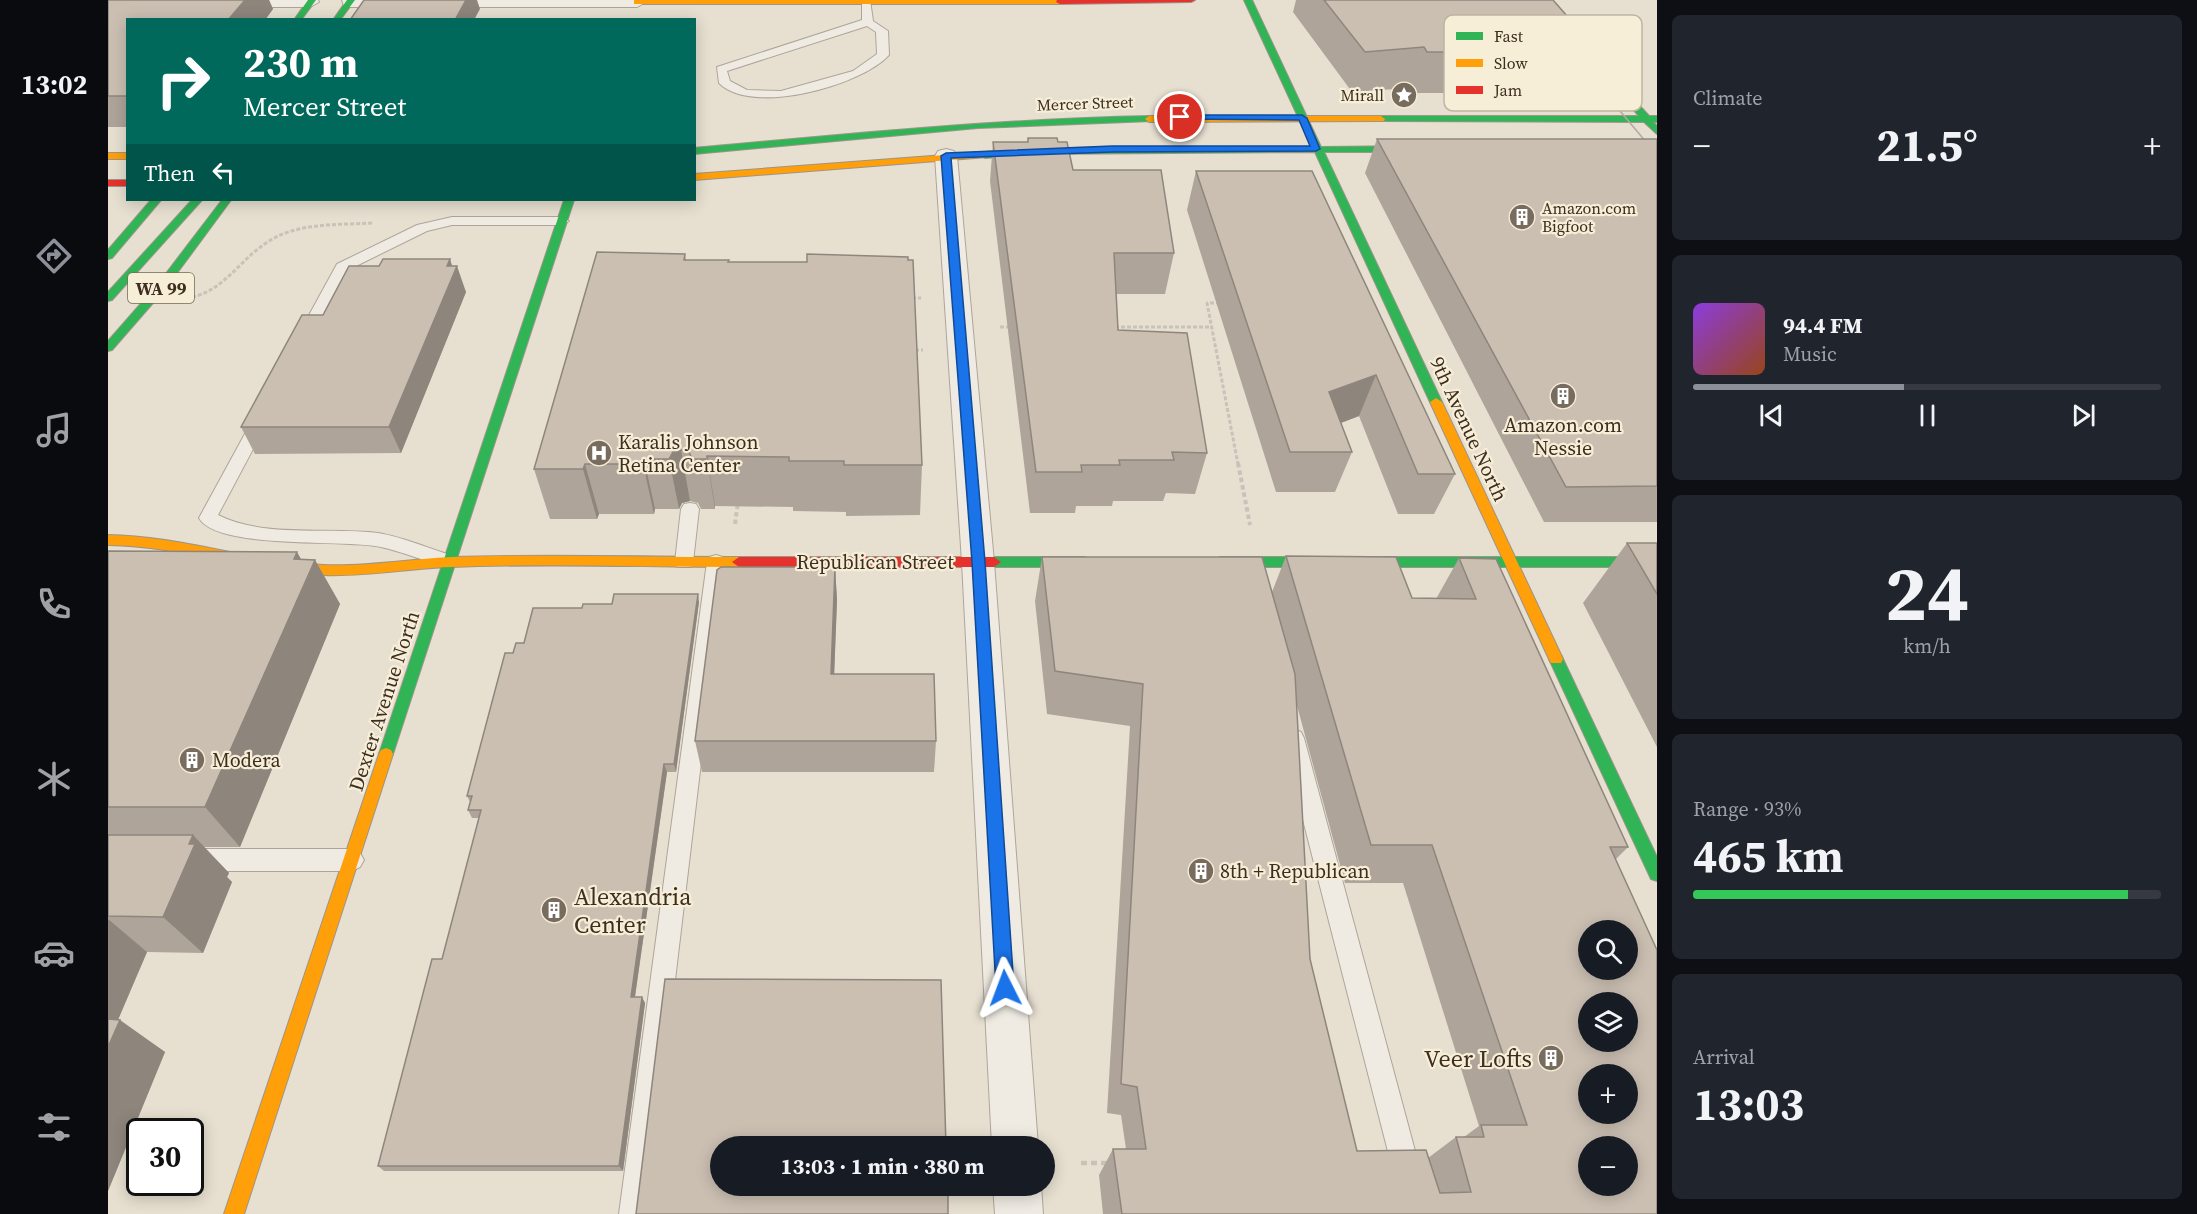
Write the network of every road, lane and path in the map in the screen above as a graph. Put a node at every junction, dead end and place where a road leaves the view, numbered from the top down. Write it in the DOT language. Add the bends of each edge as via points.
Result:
graph roads {
  1 [pos="1191,0"];
  2 [pos="1248,0"];
  3 [pos="1540,0"];
  4 [pos="311,1"];
  5 [pos="350,1"];
  6 [pos="944,1"];
  7 [pos="1090,1"];
  8 [pos="210,2"];
  9 [pos="866,2"];
  10 [pos="636,5"];
  11 [pos="1554,15"];
  12 [pos="298,18"];
  13 [pos="337,18"];
  14 [pos="868,22"];
  15 [pos="1302,118"];
  16 [pos="1652,119"];
  17 [pos="1657,131"];
  18 [pos="1316,149"];
  19 [pos="1436,149"];
  20 [pos="696,151"];
  21 [pos="108,156"];
  22 [pos="126,156"];
  23 [pos="946,156"];
  24 [pos="696,177"];
  25 [pos="108,183"];
  26 [pos="126,183"];
  27 [pos="144,201"];
  28 [pos="155,201"];
  29 [pos="196,201"];
  30 [pos="225,201"];
  31 [pos="569,201"];
  32 [pos="562,221"];
  33 [pos="378,222"];
  34 [pos="108,234"];
  35 [pos="108,256"];
  36 [pos="184,297"];
  37 [pos="108,298"];
  38 [pos="903,298"];
  39 [pos="921,298"];
  40 [pos="1230,303"];
  41 [pos="1000,327"];
  42 [pos="1020,327"];
  43 [pos="1104,327"];
  44 [pos="1212,327"];
  45 [pos="108,348"];
  46 [pos="297,350"];
  47 [pos="915,350"];
  48 [pos="923,350"];
  49 [pos="270,403"];
  50 [pos="738,501"];
  51 [pos="690,509"];
  52 [pos="735,524"];
  53 [pos="1250,525"];
  54 [pos="108,540"];
  55 [pos="450,562"];
  56 [pos="684,562"];
  57 [pos="716,562"];
  58 [pos="978,562"];
  59 [pos="1103,562"];
  60 [pos="1211,562"];
  61 [pos="1510,562"];
  62 [pos="1657,562"];
  63 [pos="1286,711"];
  64 [pos="166,860"];
  65 [pos="352,860"];
  66 [pos="1657,874"];
  67 [pos="1014,1136"];
  68 [pos="1081,1163"];
  69 [pos="1117,1163"];
  70 [pos="1018,1196"];
  71 [pos="234,1214"];
  72 [pos="633,1214"];
  73 [pos="1019,1214"];
  74 [pos="1418,1214"];
  1 -- 7 [label="main road"];
  2 -- 15 [label="main road, 9th Avenue North"];
  3 -- 11 [label="main road"];
  4 -- 8 [label="street"];
  4 -- 12 [label="main road"];
  5 -- 10 [label="street"];
  5 -- 13 [label="main road"];
  6 -- 7 [label="main road"];
  6 -- 9 [label="main road"];
  9 -- 10 [label="main road"];
  9 -- 14 [label="lane"];
  14 -- 14 [label="lane" via="721,69 725,83 744,93 781,95 857,74 883,55 882,31"];
  15 -- 16 [label="main road, Mercer Street"];
  15 -- 18 [label="main road, 9th Avenue North"];
  15 -- 20 [label="main road, Mercer Street" via="1035,121"];
  16 -- 17 [label="main road"];
  18 -- 19 [label="main road"];
  18 -- 23 [label="main road" via="1112,149"];
  18 -- 61 [label="main road, 9th Avenue North"];
  21 -- 22 [label="main road"];
  23 -- 24 [label="main road"];
  23 -- 58 [label="street"];
  25 -- 26 [label="main road"];
  27 -- 34 [label="main road"];
  28 -- 35 [label="main road"];
  29 -- 37 [label="main road"];
  30 -- 45 [label="main road, WA 99" via="162,286"];
  31 -- 32 [label="main road, Dexter Avenue North"];
  32 -- 46 [label="lane" via="442,222 422,228 342,267"];
  32 -- 55 [label="main road, Dexter Avenue North"];
  33 -- 36 [label="path" via="306,229 277,237 250,253 209,293"];
  38 -- 39 [label="path"];
  40 -- 44 [label="path" via="1207,303"];
  41 -- 42 [label="path"];
  43 -- 44 [label="path"];
  44 -- 53 [label="path"];
  47 -- 48 [label="path"];
  49 -- 55 [label="lane, Republican Street" via="208,518 224,526 270,534 380,540"];
  50 -- 52 [label="path"];
  51 -- 56 [label="lane"];
  54 -- 55 [label="main road" via="159,540 237,559 297,568 394,569"];
  55 -- 56 [label="main road, Republican Street"];
  55 -- 65 [label="main road, Dexter Avenue North"];
  56 -- 57 [label="main road, Republican Street"];
  57 -- 58 [label="main road, Republican Street"];
  57 -- 72 [label="lane"];
  58 -- 59 [label="main road, Republican Street"];
  58 -- 67 [label="street"];
  60 -- 61 [label="main road" via="1250,573"];
  61 -- 62 [label="main road"];
  61 -- 66 [label="main road, 9th Avenue North"];
  63 -- 74 [label="lane"];
  64 -- 65 [label="lane"];
  65 -- 71 [label="main road, Dexter Avenue North"];
  68 -- 69 [label="path"];
  70 -- 73 [label="street"];
}
